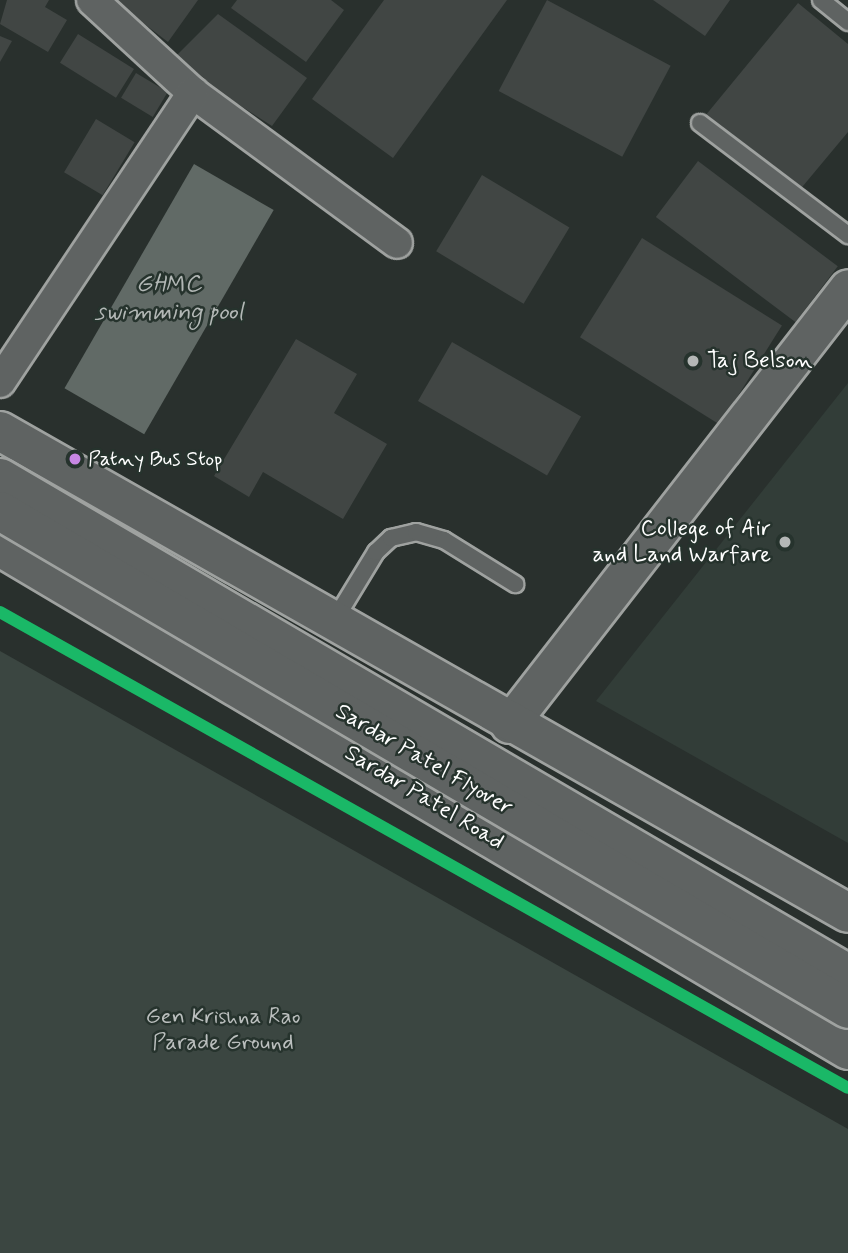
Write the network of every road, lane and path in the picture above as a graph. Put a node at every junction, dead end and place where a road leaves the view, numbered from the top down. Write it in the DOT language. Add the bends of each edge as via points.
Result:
graph roads {
  1 [pos="92,0"];
  2 [pos="821,0"];
  3 [pos="848,22"];
  4 [pos="193,93"];
  5 [pos="700,123"];
  6 [pos="848,236"];
  7 [pos="397,243"];
  8 [pos="848,288"];
  9 [pos="0,382"];
  10 [pos="0,431"];
  11 [pos="0,478"];
  12 [pos="0,512"];
  13 [pos="0,547"];
  14 [pos="515,584"];
  15 [pos="333,623"];
  16 [pos="418,672"];
  17 [pos="509,724"];
  18 [pos="362,762"];
  19 [pos="848,913"];
  20 [pos="848,974"];
  21 [pos="848,1009"];
  22 [pos="848,1050"];
  1 -- 4 [label="street"];
  2 -- 3 [label="lane"];
  4 -- 7 [label="street"];
  4 -- 9 [label="street"];
  5 -- 6 [label="lane"];
  8 -- 17 [label="street"];
  10 -- 15 [label="main road"];
  11 -- 20 [label="main road, Sardar Patel Flyover, bridge"];
  12 -- 21 [label="main road, Sardar Patel Flyover, bridge"];
  13 -- 18 [label="main road, Sardar Patel Road"];
  14 -- 15 [label="lane" via="444,540 416,532 391,538 376,552"];
  15 -- 16 [label="main road"];
  16 -- 17 [label="main road"];
  16 -- 18 [label="main road"];
  17 -- 19 [label="main road"];
  18 -- 22 [label="main road, Sardar Patel Road"];
}
